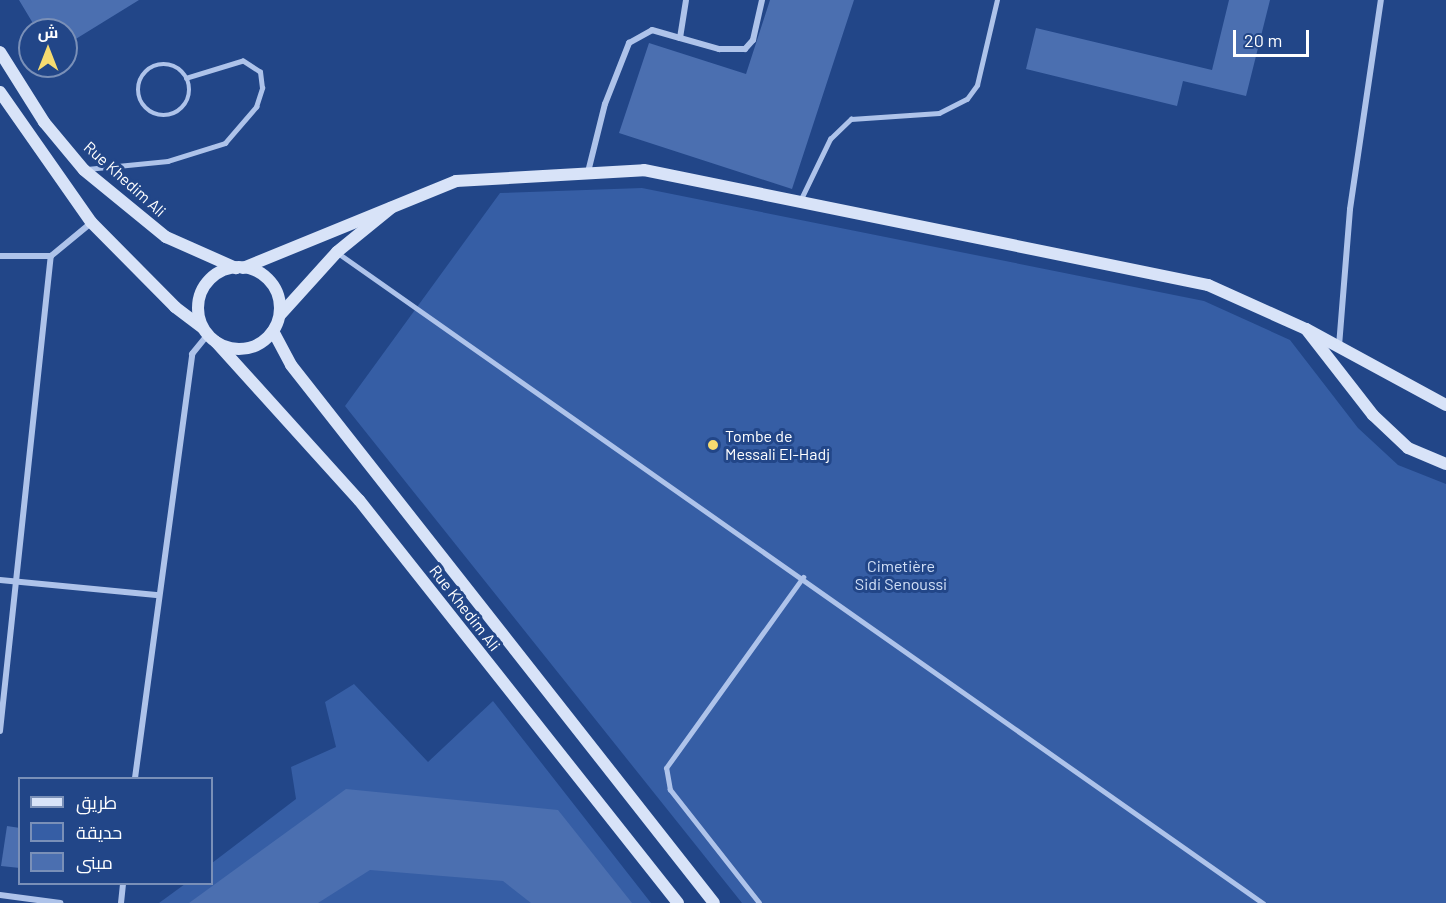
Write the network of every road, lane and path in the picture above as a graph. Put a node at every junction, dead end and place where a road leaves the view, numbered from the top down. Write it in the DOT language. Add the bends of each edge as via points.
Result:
graph roads {
  1 [pos="686,0"];
  2 [pos="762,0"];
  3 [pos="997,0"];
  4 [pos="1381,0"];
  5 [pos="680,38"];
  6 [pos="0,52"];
  7 [pos="187,78"];
  8 [pos="0,92"];
  9 [pos="84,170"];
  10 [pos="588,172"];
  11 [pos="404,198"];
  12 [pos="800,202"];
  13 [pos="92,222"];
  14 [pos="337,252"];
  15 [pos="0,256"];
  16 [pos="51,256"];
  17 [pos="239,268"];
  18 [pos="280,315"];
  19 [pos="1306,329"];
  20 [pos="273,331"];
  21 [pos="209,334"];
  22 [pos="1338,346"];
  23 [pos="1446,405"];
  24 [pos="1446,464"];
  25 [pos="803,577"];
  26 [pos="0,580"];
  27 [pos="15,581"];
  28 [pos="156,595"];
  29 [pos="0,731"];
  30 [pos="135,777"];
  31 [pos="123,885"];
  32 [pos="0,895"];
  33 [pos="60,903"];
  34 [pos="121,903"];
  35 [pos="678,903"];
  36 [pos="714,903"];
  37 [pos="759,903"];
  38 [pos="1263,903"];
  1 -- 5 [label="street"];
  2 -- 5 [label="street" via="753,40 745,49 719,49"];
  3 -- 12 [label="lane" via="977,85 967,99 939,113 850,119 830,139"];
  4 -- 22 [label="street" via="1350,209"];
  5 -- 10 [label="street" via="652,30 634,36 605,104"];
  6 -- 9 [label="main road, Rue Khedim Ali" via="44,122"];
  7 -- 7 [label="lane" via="168,64 152,67 138,87 141,102 154,114 172,115 189,95"];
  7 -- 9 [label="lane" via="243,61 260,72 262,88 256,107 225,143 168,161"];
  8 -- 13 [label="main road"];
  9 -- 17 [label="main road, Rue Khedim Ali" via="157,231"];
  10 -- 11 [label="main road" via="456,181"];
  10 -- 12 [label="main road" via="644,171"];
  11 -- 14 [label="main road"];
  11 -- 17 [label="main road"];
  12 -- 19 [label="main road" via="1209,285"];
  13 -- 16 [label="street"];
  13 -- 21 [label="main road" via="175,307"];
  14 -- 18 [label="main road"];
  14 -- 25 [label="lane"];
  15 -- 16 [label="street"];
  16 -- 27 [label="street"];
  17 -- 18 [label="main road" via="267,278 280,302"];
  17 -- 21 [label="main road" via="217,274 204,288 198,307"];
  18 -- 20 [label="main road"];
  19 -- 22 [label="main road"];
  19 -- 24 [label="main road" via="1372,415 1408,448"];
  20 -- 21 [label="main road" via="248,348"];
  20 -- 36 [label="main road, Rue Khedim Ali" via="291,365"];
  21 -- 28 [label="street" via="192,354"];
  21 -- 35 [label="main road, Rue Khedim Ali" via="359,500"];
  22 -- 23 [label="main road"];
  25 -- 37 [label="lane" via="666,768 670,790"];
  25 -- 38 [label="lane"];
  26 -- 27 [label="street"];
  27 -- 28 [label="street"];
  27 -- 29 [label="street"];
  28 -- 30 [label="street"];
  31 -- 34 [label="street"];
  32 -- 33 [label="street"];
}
